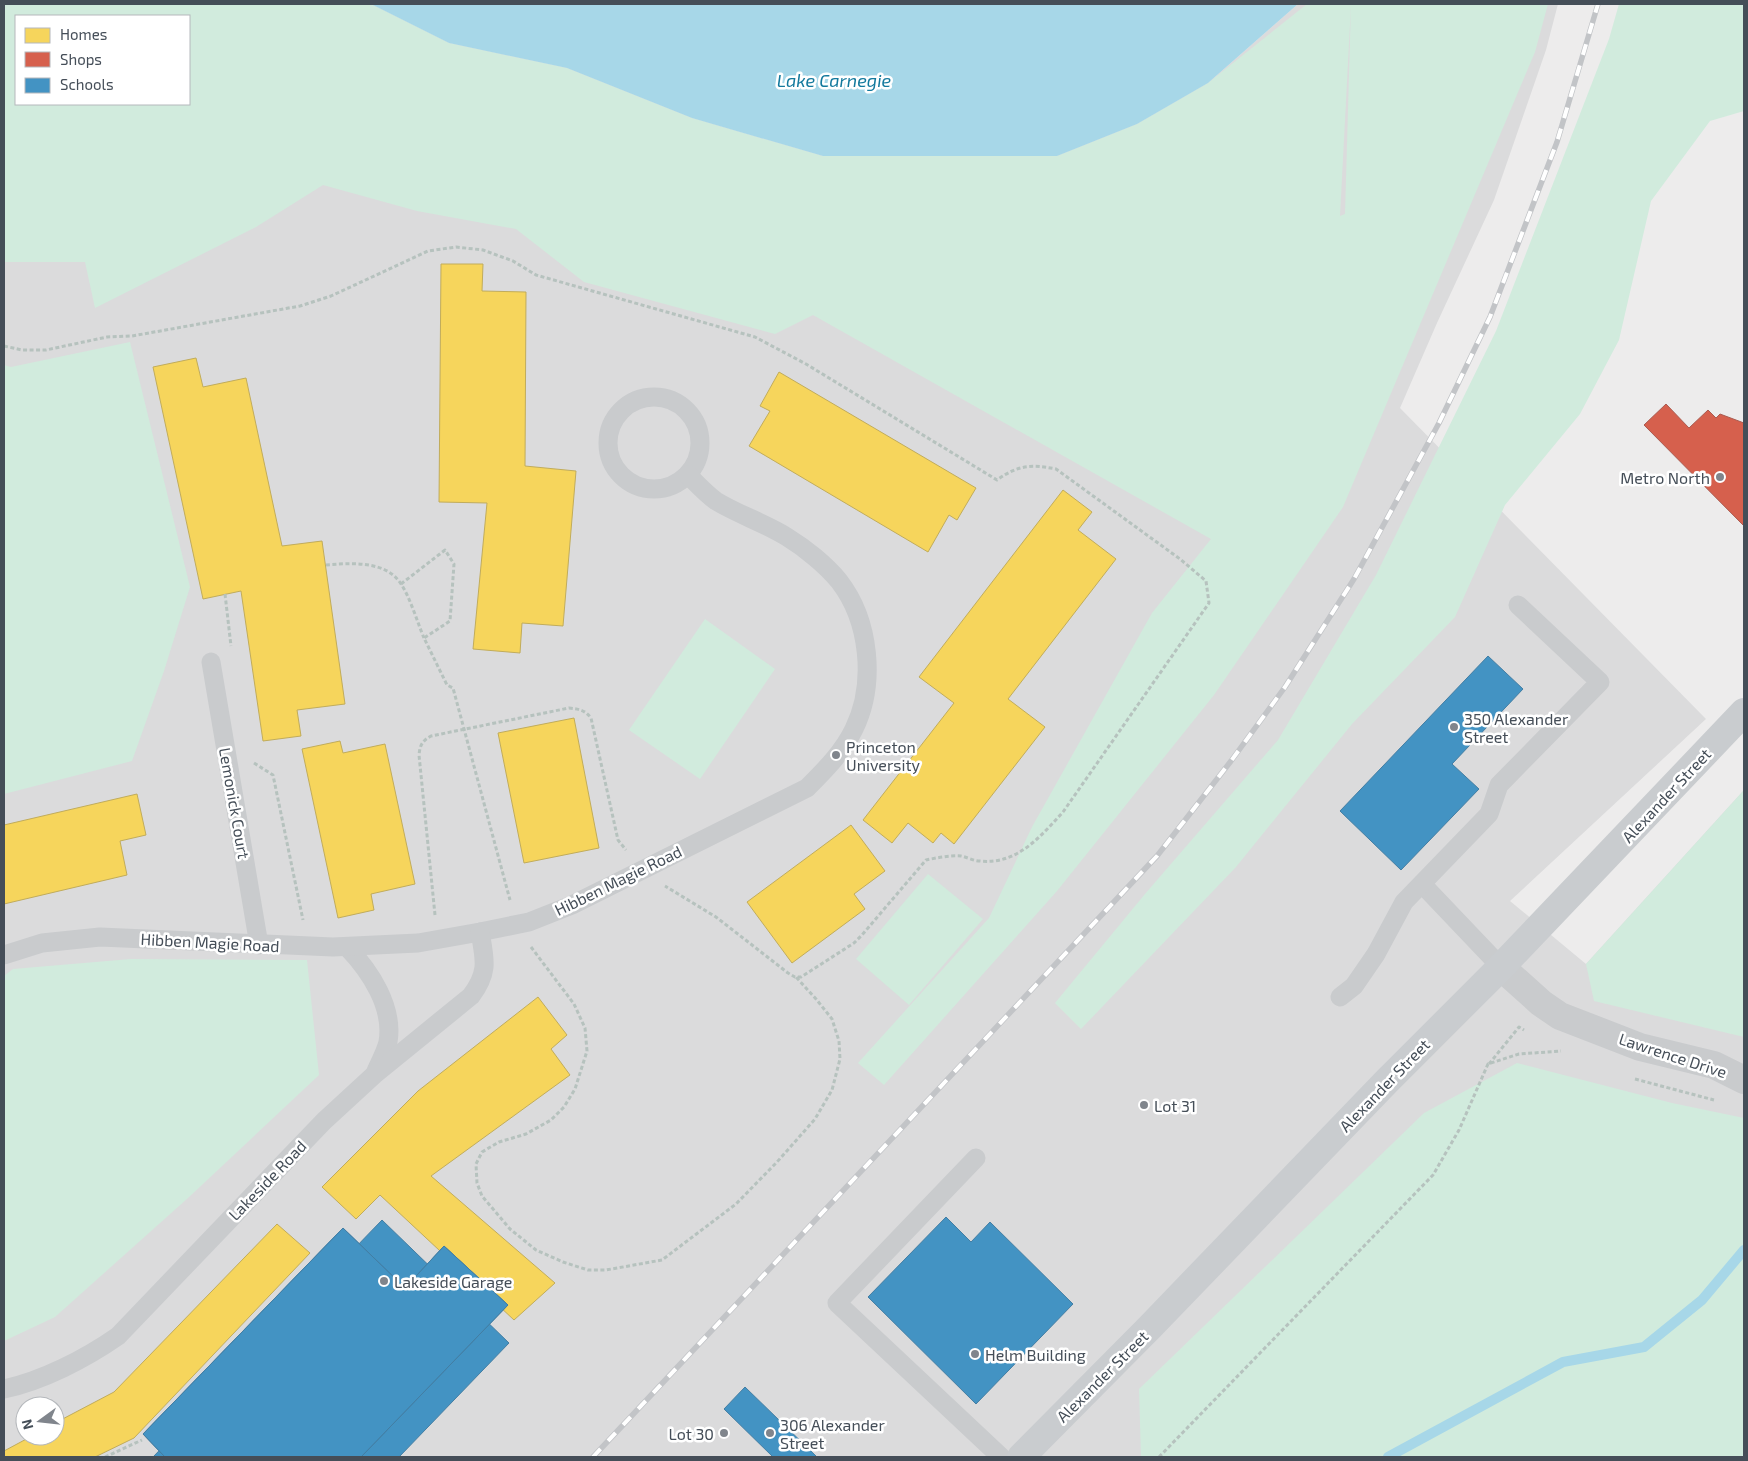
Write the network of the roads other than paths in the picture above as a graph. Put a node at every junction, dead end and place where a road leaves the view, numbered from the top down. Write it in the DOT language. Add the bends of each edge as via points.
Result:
graph roads {
  1 [pos="688,475"];
  2 [pos="1518,605"];
  3 [pos="211,662"];
  4 [pos="1744,712"];
  5 [pos="1422,884"];
  6 [pos="480,932"];
  7 [pos="259,945"];
  8 [pos="347,947"];
  9 [pos="4,956"];
  10 [pos="1501,967"];
  11 [pos="1340,997"];
  12 [pos="374,1075"];
  13 [pos="1744,1080"];
  14 [pos="976,1158"];
  15 [pos="4,1389"];
  16 [pos="1001,1457"];
  17 [pos="1021,1457"];
  1 -- 1 [label="lane" via="697,463 700,432 683,406 654,396 638,399 625,407 615,418 608,440 612,462 620,475 646,489 662,489"];
  1 -- 6 [label="lane, Hibben Magie Road" via="715,500 787,537 814,557 839,582 856,612 867,650 866,693 855,728 835,759 807,788 572,905 528,922"];
  2 -- 5 [label="lane" via="1600,682 1499,785 1489,814"];
  3 -- 7 [label="lane, Lemonick Court"];
  4 -- 10 [label="main road, Alexander Street"];
  5 -- 10 [label="lane"];
  5 -- 11 [label="lane" via="1404,902 1376,954 1354,986"];
  6 -- 8 [label="lane, Hibben Magie Road" via="418,943"];
  6 -- 12 [label="lane, Lakeside Road" via="486,961 481,984 471,996"];
  7 -- 8 [label="lane, Hibben Magie Road"];
  7 -- 9 [label="lane, Hibben Magie Road" via="100,937 42,944"];
  8 -- 12 [label="lane" via="373,978 387,1012 388,1042"];
  10 -- 13 [label="street, Lawrence Drive" via="1560,1016 1640,1048 1714,1066"];
  10 -- 17 [label="main road, Alexander Street"];
  12 -- 15 [label="lane, Lakeside Road" via="324,1121 118,1336 90,1355"];
  14 -- 16 [label="lane" via="837,1302"];
}
